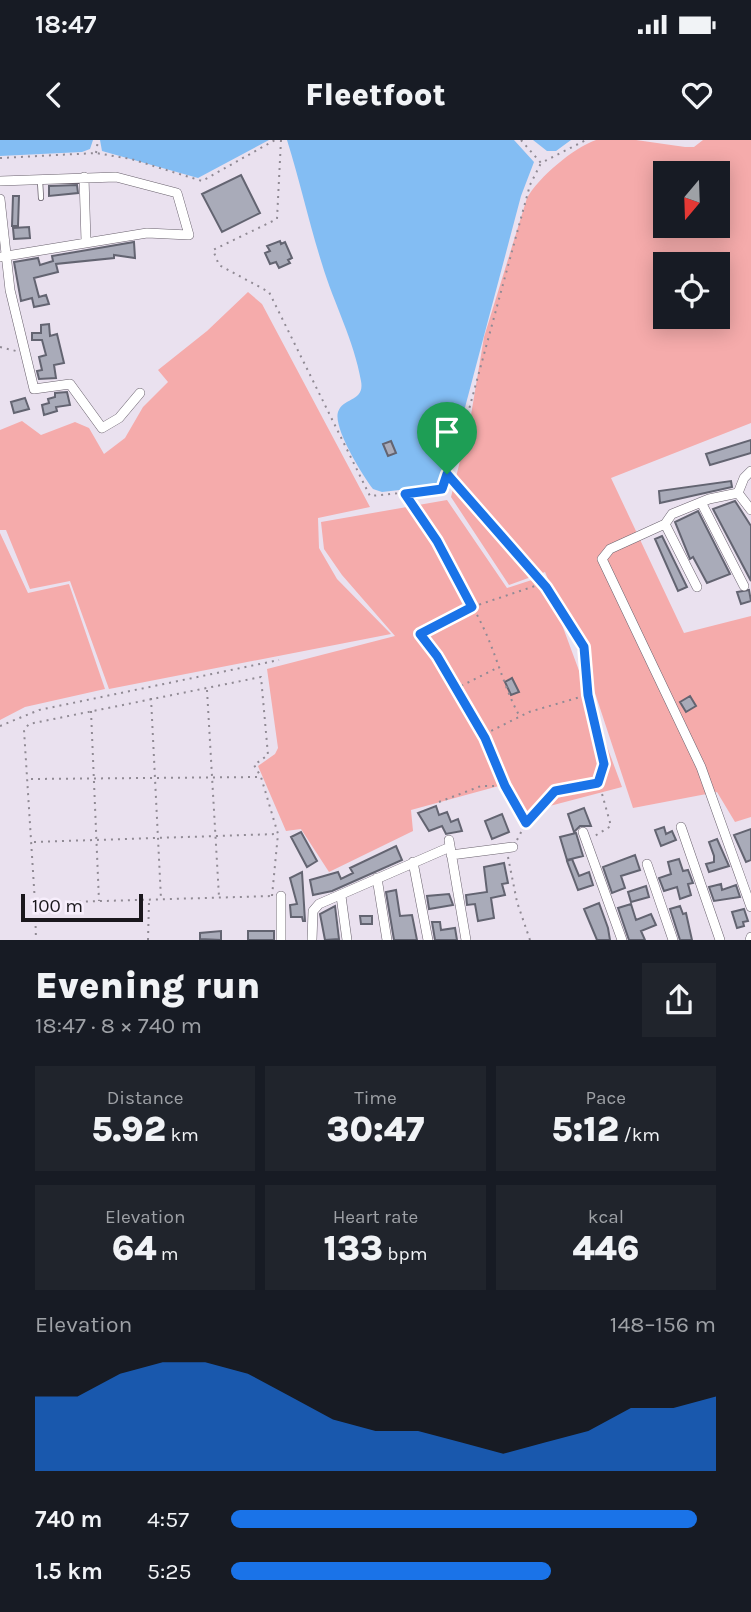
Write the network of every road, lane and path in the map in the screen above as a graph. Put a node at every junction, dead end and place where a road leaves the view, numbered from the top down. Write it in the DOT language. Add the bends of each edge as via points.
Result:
graph roads {
  1 [pos="98,140"];
  2 [pos="275,140"];
  3 [pos="281,140"];
  4 [pos="521,140"];
  5 [pos="586,140"];
  6 [pos="96,153"];
  7 [pos="0,158"];
  8 [pos="541,163"];
  9 [pos="84,177"];
  10 [pos="40,178"];
  11 [pos="0,181"];
  12 [pos="41,198"];
  13 [pos="0,199"];
  14 [pos="86,241"];
  15 [pos="3,256"];
  16 [pos="0,347"];
  17 [pos="24,353"];
  18 [pos="140,393"];
  19 [pos="751,471"];
  20 [pos="447,474"];
  21 [pos="738,493"];
  22 [pos="405,494"];
  23 [pos="701,502"];
  24 [pos="751,510"];
  25 [pos="665,524"];
  26 [pos="542,583"];
  27 [pos="744,586"];
  28 [pos="697,587"];
  29 [pos="472,607"];
  30 [pos="279,660"];
  31 [pos="500,666"];
  32 [pos="206,688"];
  33 [pos="455,689"];
  34 [pos="588,695"];
  35 [pos="151,698"];
  36 [pos="91,710"];
  37 [pos="520,717"];
  38 [pos="0,726"];
  39 [pos="485,738"];
  40 [pos="212,777"];
  41 [pos="261,777"];
  42 [pos="155,778"];
  43 [pos="29,779"];
  44 [pos="94,779"];
  45 [pos="598,783"];
  46 [pos="505,786"];
  47 [pos="439,802"];
  48 [pos="526,823"];
  49 [pos="681,827"];
  50 [pos="278,834"];
  51 [pos="215,836"];
  52 [pos="584,837"];
  53 [pos="158,838"];
  54 [pos="97,840"];
  55 [pos="32,842"];
  56 [pos="450,847"];
  57 [pos="510,847"];
  58 [pos="413,862"];
  59 [pos="648,864"];
  60 [pos="377,878"];
  61 [pos="341,895"];
  62 [pos="276,896"];
  63 [pos="219,898"];
  64 [pos="161,900"];
  65 [pos="149,901"];
  66 [pos="99,902"];
  67 [pos="35,904"];
  68 [pos="751,907"];
  69 [pos="36,940"];
  70 [pos="148,940"];
  71 [pos="281,940"];
  72 [pos="312,940"];
  73 [pos="347,940"];
  74 [pos="387,940"];
  75 [pos="428,940"];
  76 [pos="466,940"];
  77 [pos="530,940"];
  78 [pos="622,940"];
  79 [pos="673,940"];
  80 [pos="720,940"];
  1 -- 6 [label="path"];
  2 -- 6 [label="path" via="202,181"];
  3 -- 22 [label="path" via="277,219 213,250 219,265 269,292 370,496"];
  4 -- 8 [label="path"];
  5 -- 8 [label="path"];
  6 -- 7 [label="path"];
  8 -- 20 [label="path" via="530,185"];
  9 -- 10 [label="street"];
  9 -- 14 [label="street"];
  9 -- 14 [label="street" via="117,177 177,193 188,235 147,233"];
  10 -- 11 [label="street"];
  10 -- 12 [label="lane"];
  13 -- 15 [label="street"];
  14 -- 15 [label="street"];
  15 -- 17 [label="street"];
  16 -- 17 [label="path"];
  17 -- 18 [label="street" via="34,388 70,384 102,428 120,418"];
  19 -- 21 [label="street"];
  20 -- 22 [label="path" via="442,489"];
  20 -- 26 [label="path"];
  21 -- 23 [label="street"];
  21 -- 24 [label="street"];
  22 -- 29 [label="path" via="437,541"];
  23 -- 25 [label="street" via="672,514"];
  23 -- 27 [label="street"];
  25 -- 28 [label="street"];
  25 -- 68 [label="street" via="610,549 602,559 701,766"];
  26 -- 29 [label="path"];
  26 -- 34 [label="path" via="584,647"];
  29 -- 31 [label="path"];
  29 -- 33 [label="path" via="420,634"];
  30 -- 38 [label="path" via="39,710"];
  31 -- 33 [label="path"];
  31 -- 37 [label="path"];
  32 -- 35 [label="path"];
  32 -- 40 [label="path"];
  32 -- 41 [label="path" via="261,677 268,755 254,765"];
  33 -- 39 [label="path"];
  34 -- 37 [label="path"];
  34 -- 45 [label="path" via="604,764"];
  35 -- 36 [label="path"];
  35 -- 42 [label="path"];
  36 -- 43 [label="path" via="29,724 24,730"];
  36 -- 44 [label="path"];
  37 -- 39 [label="path" via="484,734"];
  39 -- 46 [label="path"];
  40 -- 41 [label="path"];
  40 -- 42 [label="path"];
  40 -- 51 [label="path"];
  41 -- 50 [label="path"];
  42 -- 44 [label="path"];
  42 -- 53 [label="path"];
  43 -- 44 [label="path"];
  43 -- 55 [label="path"];
  44 -- 54 [label="path"];
  45 -- 48 [label="path" via="555,791"];
  45 -- 52 [label="path" via="611,826"];
  46 -- 47 [label="path" via="481,786"];
  46 -- 48 [label="path"];
  48 -- 57 [label="path"];
  49 -- 80 [label="street"];
  50 -- 51 [label="path"];
  50 -- 62 [label="path"];
  51 -- 53 [label="path"];
  51 -- 63 [label="path"];
  52 -- 78 [label="street"];
  53 -- 54 [label="path"];
  53 -- 64 [label="path"];
  54 -- 55 [label="path"];
  54 -- 66 [label="path"];
  55 -- 67 [label="path"];
  56 -- 57 [label="street"];
  56 -- 58 [label="street"];
  56 -- 76 [label="street"];
  57 -- 77 [label="path" via="517,902"];
  58 -- 60 [label="street"];
  58 -- 75 [label="street"];
  59 -- 79 [label="street"];
  60 -- 61 [label="street"];
  60 -- 74 [label="street"];
  61 -- 72 [label="street" via="315,907"];
  61 -- 73 [label="street"];
  62 -- 63 [label="path"];
  62 -- 71 [label="street"];
  63 -- 64 [label="path"];
  64 -- 65 [label="path"];
  65 -- 66 [label="path"];
  65 -- 70 [label="path"];
  66 -- 67 [label="path"];
  67 -- 69 [label="path"];
}
